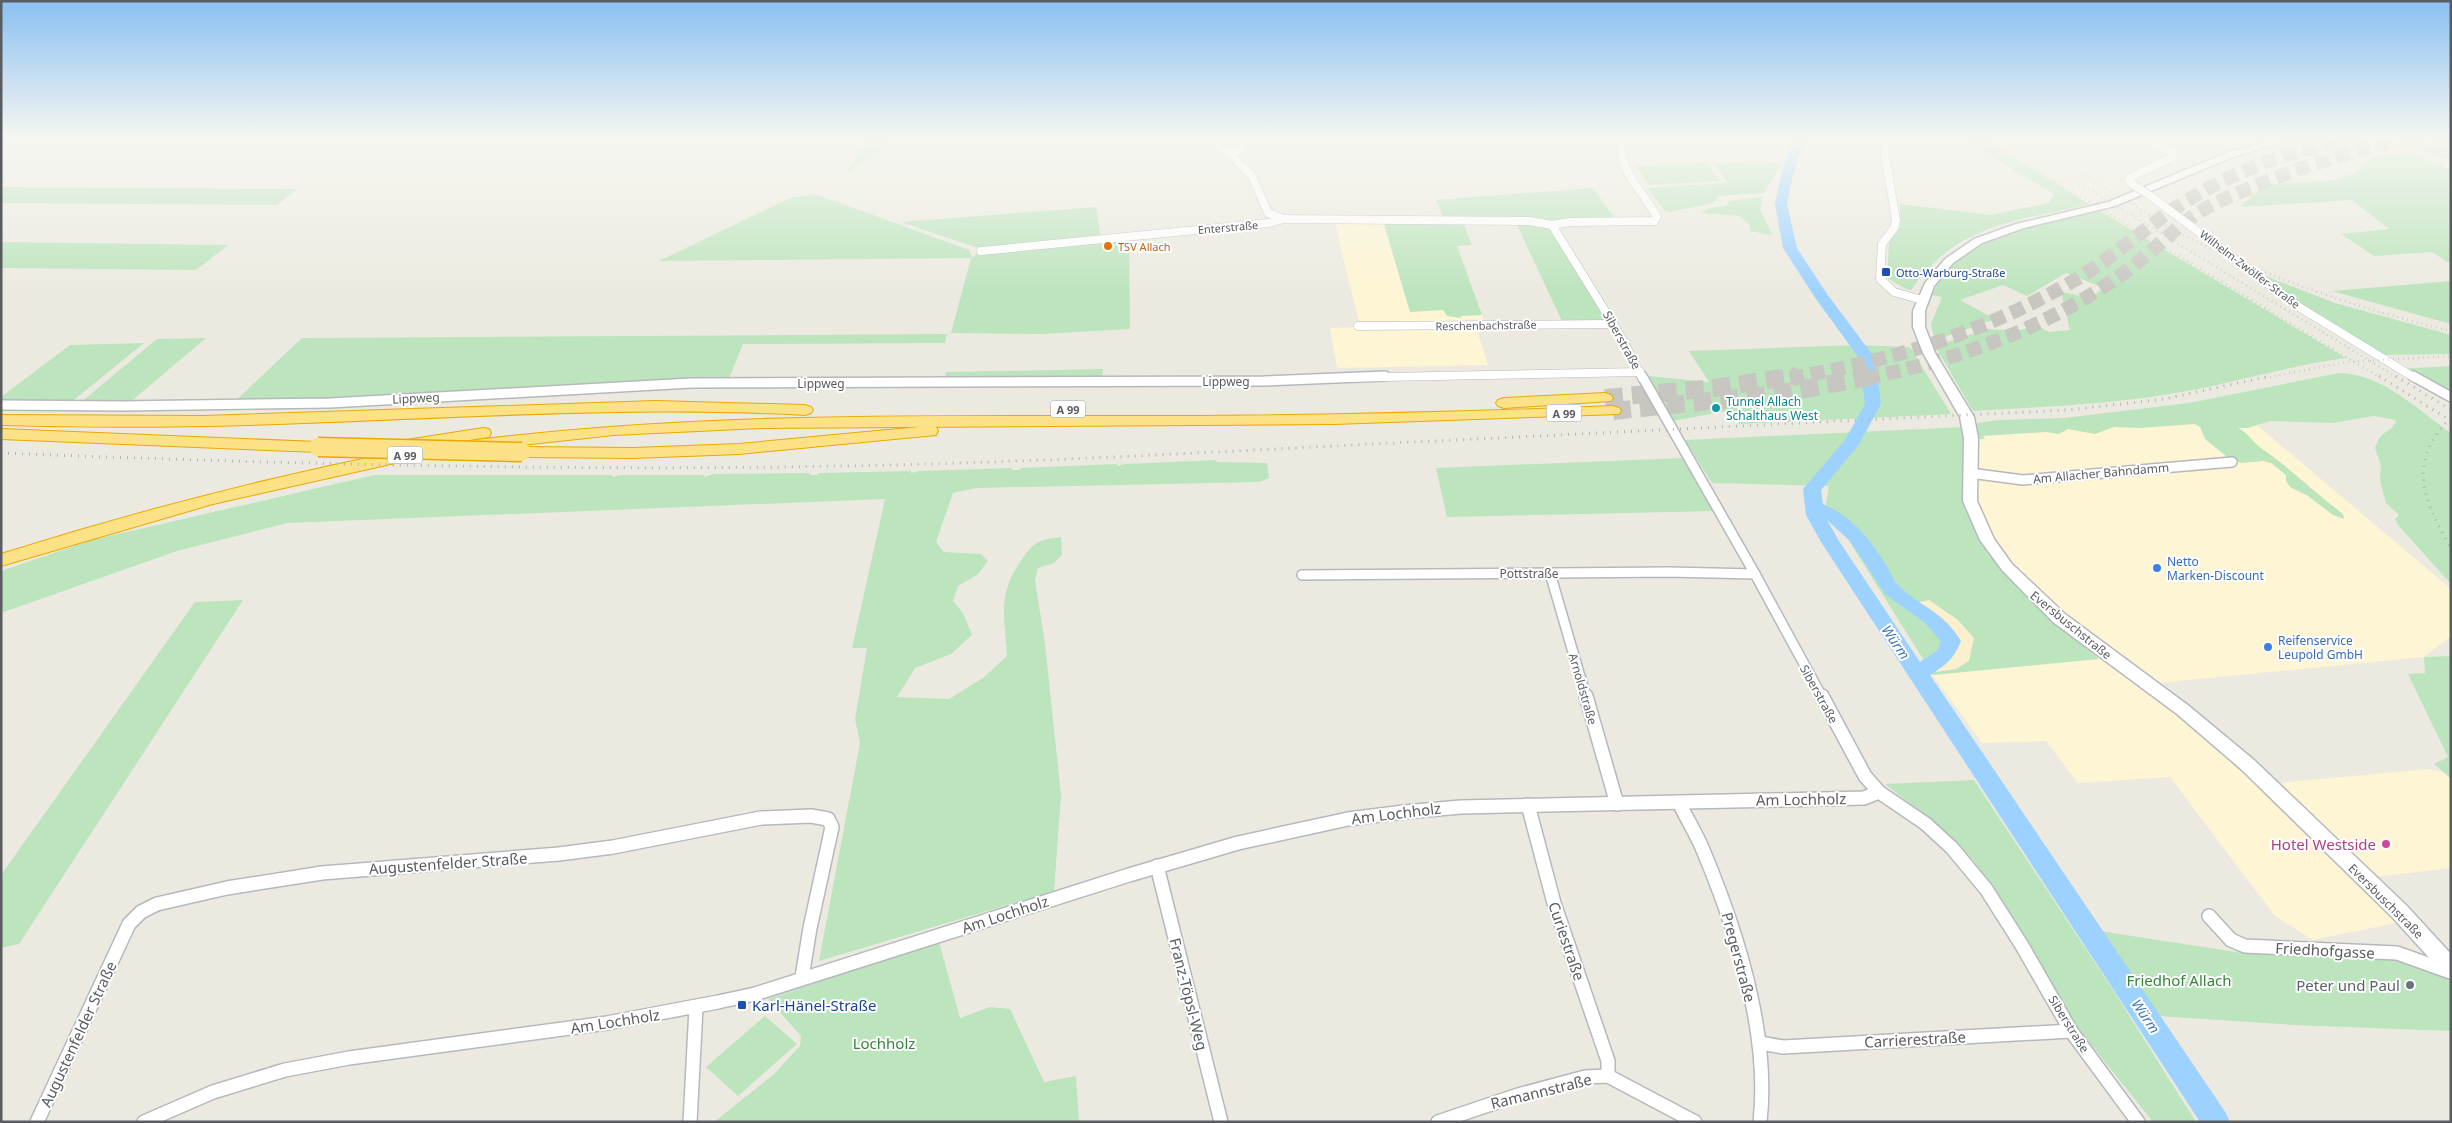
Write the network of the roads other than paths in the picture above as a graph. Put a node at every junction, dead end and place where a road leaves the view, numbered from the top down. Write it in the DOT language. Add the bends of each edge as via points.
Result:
graph roads {
  1 [pos="1258,189"];
  2 [pos="1638,189"];
  3 [pos="1891,189"];
  4 [pos="2140,189"];
  5 [pos="2145,189"];
  6 [pos="1284,219"];
  7 [pos="1552,225"];
  8 [pos="981,251"];
  9 [pos="1922,300"];
  10 [pos="1614,324"];
  11 [pos="1358,326"];
  12 [pos="1640,372"];
  13 [pos="2451,397"];
  14 [pos="1,404"];
  15 [pos="818,410"];
  16 [pos="1,420"];
  17 [pos="1054,421"];
  18 [pos="1,434"];
  19 [pos="2232,462"];
  20 [pos="1970,473"];
  21 [pos="1,549"];
  22 [pos="1,560"];
  23 [pos="1550,573"];
  24 [pos="1755,574"];
  25 [pos="1302,575"];
  26 [pos="1879,792"];
  27 [pos="1679,802"];
  28 [pos="1617,804"];
  29 [pos="1528,805"];
  30 [pos="1157,866"];
  31 [pos="2209,916"];
  32 [pos="2451,968"];
  33 [pos="2451,972"];
  34 [pos="802,978"];
  35 [pos="696,1008"];
  36 [pos="2071,1031"];
  37 [pos="1760,1043"];
  38 [pos="1608,1076"];
  39 [pos="37,1122"];
  40 [pos="144,1122"];
  41 [pos="690,1122"];
  42 [pos="1221,1122"];
  43 [pos="1438,1122"];
  44 [pos="1695,1122"];
  45 [pos="1760,1122"];
  46 [pos="2138,1122"];
  1 -- 6 [label="street" via="1268,213"];
  2 -- 7 [label="street, Enterstraße" via="1653,209 1657,217 1654,221"];
  3 -- 9 [label="street" via="1896,220 1882,244 1880,279 1894,292"];
  4 -- 13 [label="street, Wilhelm-Zwölfer-Straße, bridge" via="2295,304 2404,372"];
  5 -- 9 [label="main road" via="2111,204 2020,226 1978,241 1938,272"];
  6 -- 7 [label="street, Enterstraße" via="1529,221"];
  6 -- 8 [label="street, Enterstraße"];
  7 -- 10 [label="street, Siberstraße"];
  9 -- 20 [label="main road, Eversbuschstraße" via="1919,321 1924,343 1967,417"];
  10 -- 11 [label="street, Reschenbachstraße"];
  10 -- 12 [label="street, Siberstraße"];
  12 -- 14 [label="street, Lippweg" via="1254,381 691,384 330,403"];
  12 -- 24 [label="street, Siberstraße"];
  15 -- 16 [label="highway, A 99" via="740,405 533,408 254,420"];
  15 -- 17 [label="highway, A 99" via="1609,404 1365,420"];
  15 -- 21 [label="highway, A 99" via="609,419 420,442 202,489"];
  17 -- 18 [label="highway, A 99, bridge" via="739,449 633,453 318,448"];
  17 -- 22 [label="highway, A 99" via="740,422 534,436 326,470 100,528"];
  19 -- 20 [label="street, Am Allacher Bahndamm" via="2023,480"];
  20 -- 32 [label="main road, Eversbuschstraße" via="1973,510 1998,556 2025,588 2085,639 2183,710 2241,760 2399,911"];
  23 -- 24 [label="street, Pottstraße"];
  23 -- 25 [label="street, Pottstraße"];
  23 -- 28 [label="street, Arnoldstraße"];
  24 -- 26 [label="street, Siberstraße" via="1854,757"];
  26 -- 27 [label="street, Am Lochholz" via="1864,798"];
  26 -- 36 [label="street, Siberstraße" via="1926,824 1966,864 2021,944"];
  27 -- 28 [label="street, Am Lochholz"];
  27 -- 37 [label="street, Pregerstraße" via="1702,847 1728,914"];
  28 -- 29 [label="street, Am Lochholz"];
  29 -- 30 [label="street, Am Lochholz" via="1408,809 1372,814 1272,835"];
  29 -- 38 [label="street, Curiestraße" via="1540,859 1608,1061"];
  30 -- 34 [label="street, Am Lochholz"];
  30 -- 42 [label="street, Franz-Töpsl-Weg"];
  31 -- 33 [label="street, Friedhofgasse" via="2231,940 2245,946 2397,953"];
  34 -- 35 [label="street, Am Lochholz" via="755,994"];
  34 -- 39 [label="street, Augustenfelder Straße" via="832,827 828,819 812,816 760,818 577,852 358,869 226,888 157,904 141,912 129,924"];
  35 -- 40 [label="street, Am Lochholz" via="286,1070 196,1099"];
  35 -- 41 [label="street"];
  36 -- 37 [label="street, Carrierestraße" via="1782,1047"];
  36 -- 46 [label="street, Siberstraße"];
  37 -- 45 [label="street, Pregerstraße" via="1763,1090"];
  38 -- 43 [label="street, Ramannstraße" via="1585,1077 1518,1095"];
  38 -- 44 [label="street, Ramannstraße"];
}
